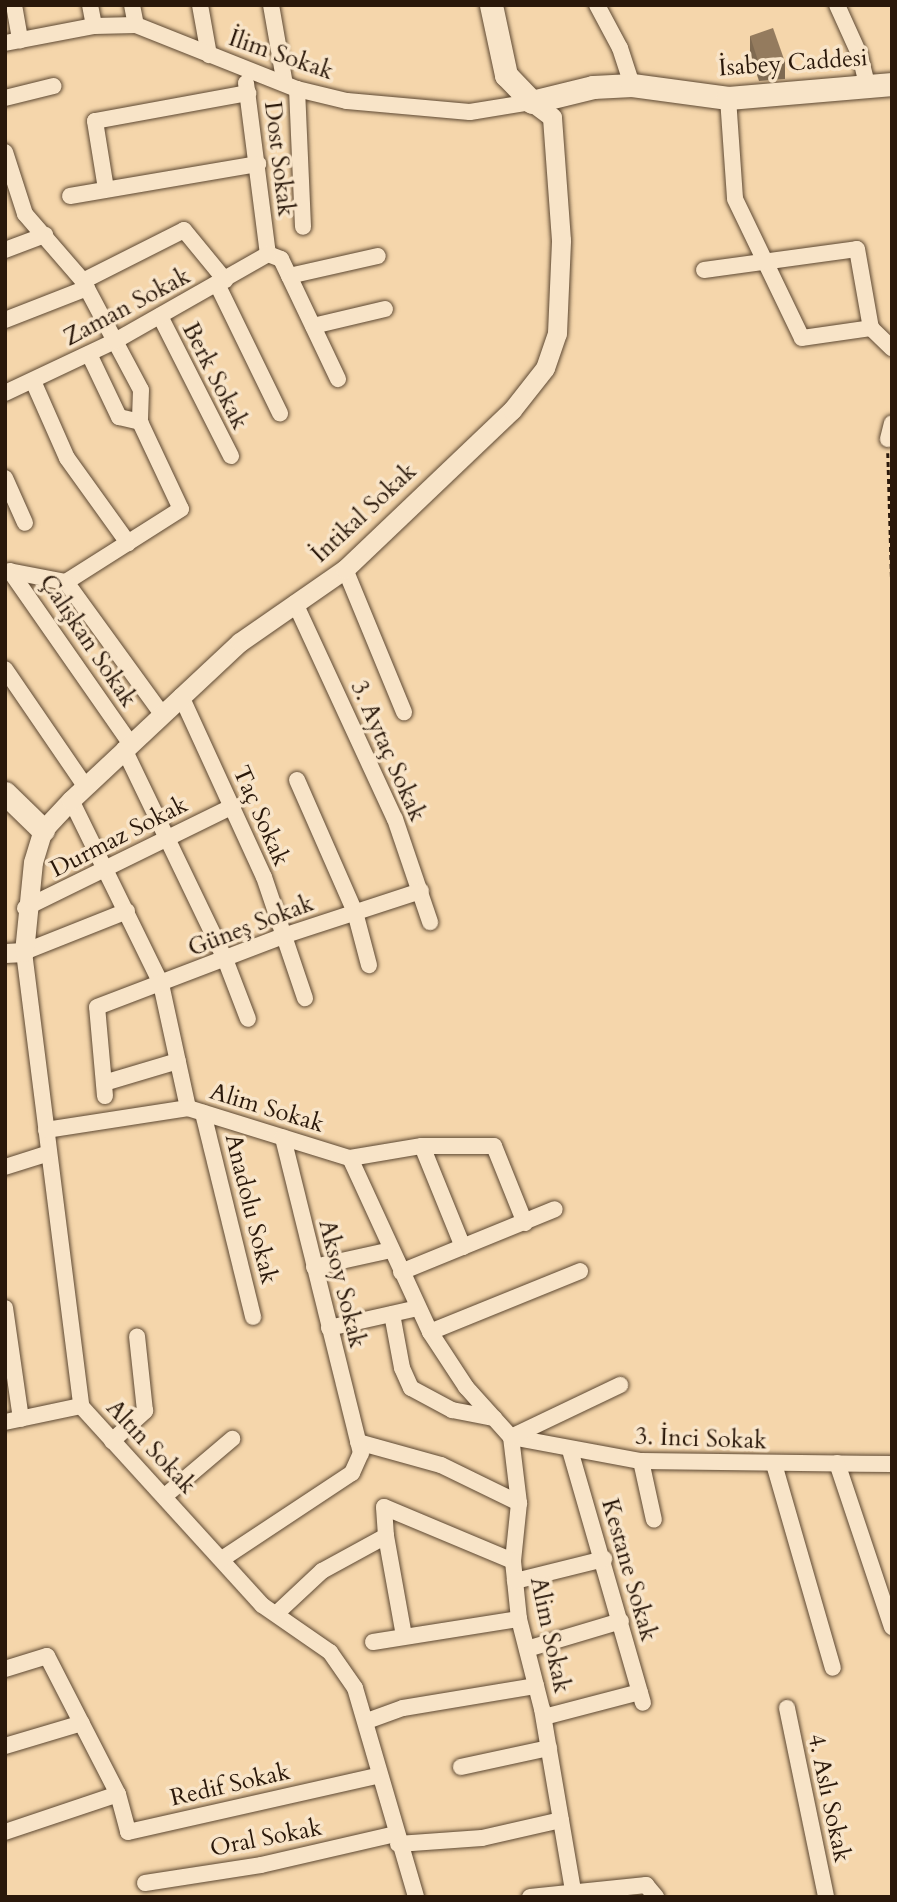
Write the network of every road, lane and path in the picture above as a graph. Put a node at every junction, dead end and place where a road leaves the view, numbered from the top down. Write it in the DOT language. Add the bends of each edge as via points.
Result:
graph roads {
  1 [pos="14,5"];
  2 [pos="90,5"];
  3 [pos="132,5"];
  4 [pos="200,5"];
  5 [pos="271,5"];
  6 [pos="491,5"];
  7 [pos="597,5"];
  8 [pos="837,5"];
  9 [pos="136,25"];
  10 [pos="94,26"];
  11 [pos="13,41"];
  12 [pos="209,55"];
  13 [pos="244,68"];
  14 [pos="867,84"];
  15 [pos="892,84"];
  16 [pos="632,85"];
  17 [pos="54,86"];
  18 [pos="291,86"];
  19 [pos="248,93"];
  20 [pos="5,98"];
  21 [pos="728,98"];
  22 [pos="533,102"];
  23 [pos="5,152"];
  24 [pos="258,164"];
  25 [pos="106,189"];
  26 [pos="70,196"];
  27 [pos="303,227"];
  28 [pos="46,235"];
  29 [pos="5,250"];
  30 [pos="268,254"];
  31 [pos="378,256"];
  32 [pos="765,261"];
  33 [pos="704,270"];
  34 [pos="289,276"];
  35 [pos="221,282"];
  36 [pos="85,285"];
  37 [pos="385,309"];
  38 [pos="160,316"];
  39 [pos="5,320"];
  40 [pos="313,326"];
  41 [pos="870,328"];
  42 [pos="115,341"];
  43 [pos="892,348"];
  44 [pos="89,354"];
  45 [pos="338,379"];
  46 [pos="33,381"];
  47 [pos="5,393"];
  48 [pos="280,413"];
  49 [pos="141,422"];
  50 [pos="890,431"];
  51 [pos="231,456"];
  52 [pos="5,478"];
  53 [pos="25,523"];
  54 [pos="128,543"];
  55 [pos="345,569"];
  56 [pos="9,571"];
  57 [pos="66,582"];
  58 [pos="892,590"];
  59 [pos="295,603"];
  60 [pos="5,668"];
  61 [pos="181,696"];
  62 [pos="404,712"];
  63 [pos="162,714"];
  64 [pos="127,746"];
  65 [pos="297,780"];
  66 [pos="85,786"];
  67 [pos="5,793"];
  68 [pos="71,800"];
  69 [pos="233,806"];
  70 [pos="43,830"];
  71 [pos="168,837"];
  72 [pos="105,868"];
  73 [pos="421,891"];
  74 [pos="25,908"];
  75 [pos="127,911"];
  76 [pos="355,912"];
  77 [pos="430,922"];
  78 [pos="286,935"];
  79 [pos="14,952"];
  80 [pos="225,959"];
  81 [pos="369,965"];
  82 [pos="161,984"];
  83 [pos="305,998"];
  84 [pos="248,1019"];
  85 [pos="178,1061"];
  86 [pos="196,1110"];
  87 [pos="46,1130"];
  88 [pos="283,1138"];
  89 [pos="422,1146"];
  90 [pos="49,1153"];
  91 [pos="350,1158"];
  92 [pos="5,1167"];
  93 [pos="555,1209"];
  94 [pos="525,1223"];
  95 [pos="463,1247"];
  96 [pos="391,1250"];
  97 [pos="314,1267"];
  98 [pos="580,1271"];
  99 [pos="401,1272"];
  100 [pos="5,1308"];
  101 [pos="418,1308"];
  102 [pos="392,1314"];
  103 [pos="253,1317"];
  104 [pos="329,1328"];
  105 [pos="430,1332"];
  106 [pos="138,1336"];
  107 [pos="620,1385"];
  108 [pos="80,1406"];
  109 [pos="494,1418"];
  110 [pos="13,1420"];
  111 [pos="511,1437"];
  112 [pos="232,1439"];
  113 [pos="112,1441"];
  114 [pos="358,1442"];
  115 [pos="570,1450"];
  116 [pos="641,1461"];
  117 [pos="774,1464"];
  118 [pos="837,1464"];
  119 [pos="892,1464"];
  120 [pos="166,1495"];
  121 [pos="519,1503"];
  122 [pos="654,1520"];
  123 [pos="386,1536"];
  124 [pos="222,1559"];
  125 [pos="604,1559"];
  126 [pos="513,1561"];
  127 [pos="515,1581"];
  128 [pos="277,1613"];
  129 [pos="519,1619"];
  130 [pos="621,1621"];
  131 [pos="892,1627"];
  132 [pos="404,1636"];
  133 [pos="373,1642"];
  134 [pos="527,1649"];
  135 [pos="833,1668"];
  136 [pos="5,1669"];
  137 [pos="536,1686"];
  138 [pos="788,1708"];
  139 [pos="544,1717"];
  140 [pos="367,1721"];
  141 [pos="82,1723"];
  142 [pos="5,1746"];
  143 [pos="549,1748"];
  144 [pos="461,1767"];
  145 [pos="380,1775"];
  146 [pos="118,1794"];
  147 [pos="561,1820"];
  148 [pos="5,1832"];
  149 [pos="396,1839"];
  150 [pos="145,1883"];
  151 [pos="573,1890"];
  152 [pos="651,1891"];
  153 [pos="416,1897"];
  154 [pos="530,1897"];
  155 [pos="826,1897"];
  1 -- 11 [label="street"];
  2 -- 10 [label="street"];
  3 -- 9 [label="street"];
  4 -- 12 [label="street"];
  5 -- 18 [label="street"];
  6 -- 22 [label="main road" via="506,75"];
  7 -- 16 [label="street" via="620,48"];
  8 -- 14 [label="street"];
  9 -- 10 [label="street, İlim Sokak"];
  9 -- 12 [label="street, İlim Sokak"];
  10 -- 11 [label="street, İlim Sokak"];
  12 -- 13 [label="street, İlim Sokak"];
  13 -- 18 [label="street, İlim Sokak"];
  13 -- 19 [label="street, Dost Sokak"];
  14 -- 15 [label="main road, İsabey Caddesi"];
  14 -- 21 [label="main road, İsabey Caddesi"];
  16 -- 21 [label="main road, İsabey Caddesi"];
  16 -- 22 [label="main road, İsabey Caddesi" via="593,88"];
  17 -- 20 [label="street"];
  18 -- 22 [label="street, İlim Sokak" via="396,108 470,112"];
  18 -- 27 [label="street"];
  19 -- 24 [label="street, Dost Sokak"];
  19 -- 25 [label="street" via="95,121"];
  21 -- 32 [label="street" via="735,200"];
  22 -- 55 [label="street, İntikal Sokak" via="552,117 561,228 557,333 545,368 512,410"];
  23 -- 28 [label="street" via="25,214"];
  24 -- 25 [label="street"];
  24 -- 30 [label="street, Dost Sokak"];
  25 -- 26 [label="street"];
  28 -- 29 [label="street"];
  28 -- 36 [label="street"];
  30 -- 34 [label="street" via="281,259"];
  30 -- 35 [label="street, Zaman Sokak"];
  31 -- 34 [label="street"];
  32 -- 33 [label="street"];
  32 -- 41 [label="street" via="802,338"];
  32 -- 41 [label="street" via="857,249"];
  34 -- 40 [label="street"];
  35 -- 36 [label="street" via="184,230"];
  35 -- 38 [label="street, Zaman Sokak"];
  35 -- 48 [label="street"];
  36 -- 39 [label="street"];
  36 -- 42 [label="street"];
  37 -- 40 [label="street"];
  38 -- 42 [label="street, Zaman Sokak"];
  38 -- 51 [label="street, Berk Sokak"];
  40 -- 45 [label="street"];
  41 -- 43 [label="street"];
  42 -- 44 [label="street, Zaman Sokak"];
  42 -- 49 [label="street" via="141,390"];
  44 -- 46 [label="street, Zaman Sokak"];
  44 -- 49 [label="street" via="120,417"];
  46 -- 47 [label="street, Zaman Sokak"];
  46 -- 54 [label="street" via="67,458"];
  49 -- 54 [label="street" via="181,509"];
  50 -- 58 [label="path"];
  52 -- 53 [label="street"];
  54 -- 57 [label="street"];
  55 -- 59 [label="street, İntikal Sokak"];
  55 -- 62 [label="street"];
  56 -- 57 [label="street"];
  56 -- 64 [label="street, Çalışkan Sokak"];
  57 -- 63 [label="street"];
  59 -- 61 [label="street, İntikal Sokak" via="240,642"];
  59 -- 73 [label="street, 3. Aytaç Sokak" via="395,819"];
  60 -- 66 [label="street"];
  61 -- 63 [label="street, İntikal Sokak"];
  61 -- 69 [label="street, Taç Sokak"];
  63 -- 64 [label="street, İntikal Sokak"];
  64 -- 66 [label="street, İntikal Sokak"];
  64 -- 71 [label="street, Çalışkan Sokak"];
  65 -- 76 [label="street, Taç Sokak"];
  66 -- 68 [label="street, İntikal Sokak"];
  67 -- 70 [label="main road"];
  68 -- 70 [label="street, İntikal Sokak"];
  68 -- 72 [label="street, Anadolu Sokak"];
  69 -- 71 [label="street, Durmaz Sokak"];
  69 -- 78 [label="street, Taç Sokak"];
  70 -- 74 [label="street"];
  71 -- 72 [label="street, Durmaz Sokak"];
  71 -- 80 [label="street, Çalışkan Sokak"];
  72 -- 74 [label="street, Durmaz Sokak"];
  72 -- 75 [label="street, Anadolu Sokak"];
  73 -- 76 [label="street, Güneş Sokak"];
  73 -- 77 [label="street, 3. Aytaç Sokak"];
  74 -- 79 [label="street"];
  75 -- 79 [label="street"];
  75 -- 82 [label="street, Anadolu Sokak"];
  76 -- 78 [label="street, Güneş Sokak"];
  76 -- 81 [label="street, Taç Sokak"];
  78 -- 80 [label="street, Güneş Sokak"];
  78 -- 83 [label="street, Taç Sokak"];
  79 -- 87 [label="street, Altın Sokak"];
  80 -- 82 [label="street, Güneş Sokak"];
  80 -- 84 [label="street, Çalışkan Sokak"];
  82 -- 85 [label="street, Anadolu Sokak"];
  82 -- 85 [label="street, Güneş Sokak" via="97,1007 104,1089"];
  85 -- 86 [label="street, Anadolu Sokak"];
  86 -- 87 [label="street, Alim Sokak"];
  86 -- 88 [label="street, Alim Sokak"];
  86 -- 103 [label="street, Anadolu Sokak"];
  87 -- 90 [label="street, Altın Sokak"];
  88 -- 91 [label="street, Alim Sokak"];
  88 -- 97 [label="street, Aksoy Sokak"];
  89 -- 91 [label="street, Alim Sokak"];
  89 -- 94 [label="street, Alim Sokak" via="495,1146"];
  89 -- 95 [label="street"];
  90 -- 92 [label="street"];
  90 -- 108 [label="street, Altın Sokak"];
  91 -- 96 [label="street, Alim Sokak"];
  93 -- 94 [label="street"];
  94 -- 95 [label="street"];
  95 -- 99 [label="street"];
  96 -- 97 [label="street"];
  96 -- 99 [label="street, Alim Sokak"];
  97 -- 104 [label="street, Aksoy Sokak"];
  98 -- 105 [label="street"];
  99 -- 101 [label="street, Alim Sokak"];
  100 -- 110 [label="street"];
  101 -- 102 [label="street"];
  101 -- 105 [label="street, Alim Sokak"];
  102 -- 104 [label="street"];
  102 -- 109 [label="street" via="402,1368 411,1388 452,1410"];
  104 -- 114 [label="street, Aksoy Sokak"];
  105 -- 109 [label="street, Alim Sokak" via="466,1387"];
  106 -- 113 [label="street" via="145,1410"];
  107 -- 111 [label="street"];
  108 -- 110 [label="street"];
  108 -- 113 [label="street, Altın Sokak"];
  109 -- 111 [label="street, Alim Sokak"];
  111 -- 115 [label="street, 3. İnci Sokak"];
  111 -- 121 [label="street, Alim Sokak"];
  112 -- 120 [label="street"];
  113 -- 120 [label="street, Altın Sokak"];
  114 -- 121 [label="street" via="441,1465"];
  114 -- 124 [label="street" via="359,1462 352,1473"];
  115 -- 116 [label="street, 3. İnci Sokak"];
  115 -- 125 [label="street, Kestane Sokak"];
  116 -- 117 [label="street, 3. İnci Sokak"];
  116 -- 122 [label="street"];
  117 -- 118 [label="street, 3. İnci Sokak"];
  117 -- 135 [label="street"];
  118 -- 119 [label="street, 3. İnci Sokak"];
  118 -- 131 [label="street"];
  120 -- 124 [label="street, Altın Sokak"];
  121 -- 126 [label="street, Alim Sokak"];
  123 -- 126 [label="street" via="384,1507"];
  123 -- 128 [label="street" via="322,1571"];
  123 -- 132 [label="street"];
  124 -- 128 [label="street, Altın Sokak" via="261,1605"];
  125 -- 127 [label="street"];
  125 -- 130 [label="street, Kestane Sokak"];
  126 -- 127 [label="street, Alim Sokak"];
  127 -- 129 [label="street, Alim Sokak"];
  128 -- 140 [label="street, Altın Sokak" via="330,1652 355,1688"];
  129 -- 132 [label="street"];
  129 -- 134 [label="street, Alim Sokak"];
  130 -- 134 [label="street"];
  130 -- 139 [label="street, Kestane Sokak" via="642,1698"];
  132 -- 133 [label="street"];
  134 -- 137 [label="street, Alim Sokak"];
  136 -- 141 [label="street" via="47,1656"];
  137 -- 139 [label="street, Alim Sokak"];
  137 -- 140 [label="street" via="403,1709"];
  138 -- 155 [label="street, 4. Aslı Sokak"];
  139 -- 143 [label="street, Alim Sokak"];
  140 -- 145 [label="street, Altın Sokak"];
  141 -- 142 [label="street"];
  141 -- 146 [label="street"];
  143 -- 144 [label="street"];
  143 -- 147 [label="street, Alim Sokak"];
  145 -- 146 [label="street, Redif Sokak" via="128,1832"];
  145 -- 149 [label="street, Altın Sokak"];
  146 -- 148 [label="street"];
  147 -- 149 [label="street, Oral Sokak" via="482,1838"];
  147 -- 151 [label="street, Alim Sokak"];
  149 -- 150 [label="street, Oral Sokak"];
  149 -- 153 [label="street, Altın Sokak"];
  151 -- 152 [label="street"];
  151 -- 154 [label="street"];
}
